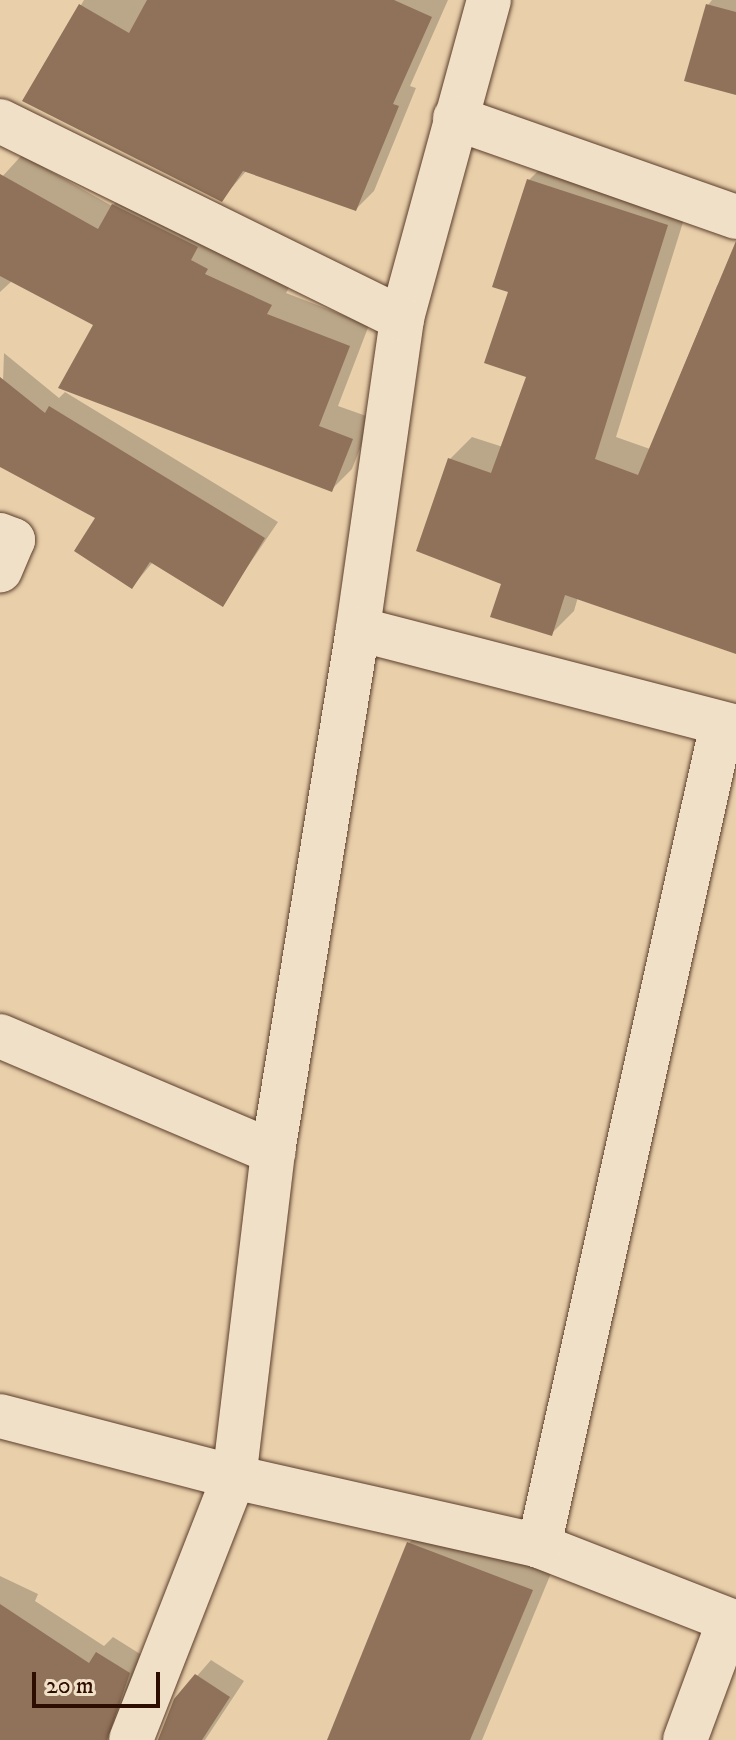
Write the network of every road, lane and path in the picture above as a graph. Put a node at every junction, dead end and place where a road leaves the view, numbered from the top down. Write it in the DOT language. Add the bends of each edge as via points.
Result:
graph roads {
  1 [pos="478,4"];
  2 [pos="455,118"];
  3 [pos="0,121"];
  4 [pos="736,217"];
  5 [pos="402,319"];
  6 [pos="0,535"];
  7 [pos="0,570"];
  8 [pos="358,629"];
  9 [pos="729,726"];
  10 [pos="0,1036"];
  11 [pos="273,1152"];
  12 [pos="0,1416"];
  13 [pos="234,1477"];
  14 [pos="539,1546"];
  15 [pos="732,1622"];
  16 [pos="131,1740"];
  17 [pos="685,1740"];
  1 -- 2 [label="street"];
  2 -- 4 [label="street"];
  2 -- 5 [label="street"];
  3 -- 5 [label="street"];
  5 -- 8 [label="street"];
  6 -- 7 [label="street" via="13,540"];
  8 -- 9 [label="street"];
  8 -- 11 [label="street"];
  9 -- 14 [label="street"];
  10 -- 11 [label="street"];
  11 -- 13 [label="street"];
  12 -- 13 [label="street"];
  13 -- 14 [label="street"];
  13 -- 16 [label="street"];
  14 -- 15 [label="street"];
  15 -- 17 [label="street"];
}
